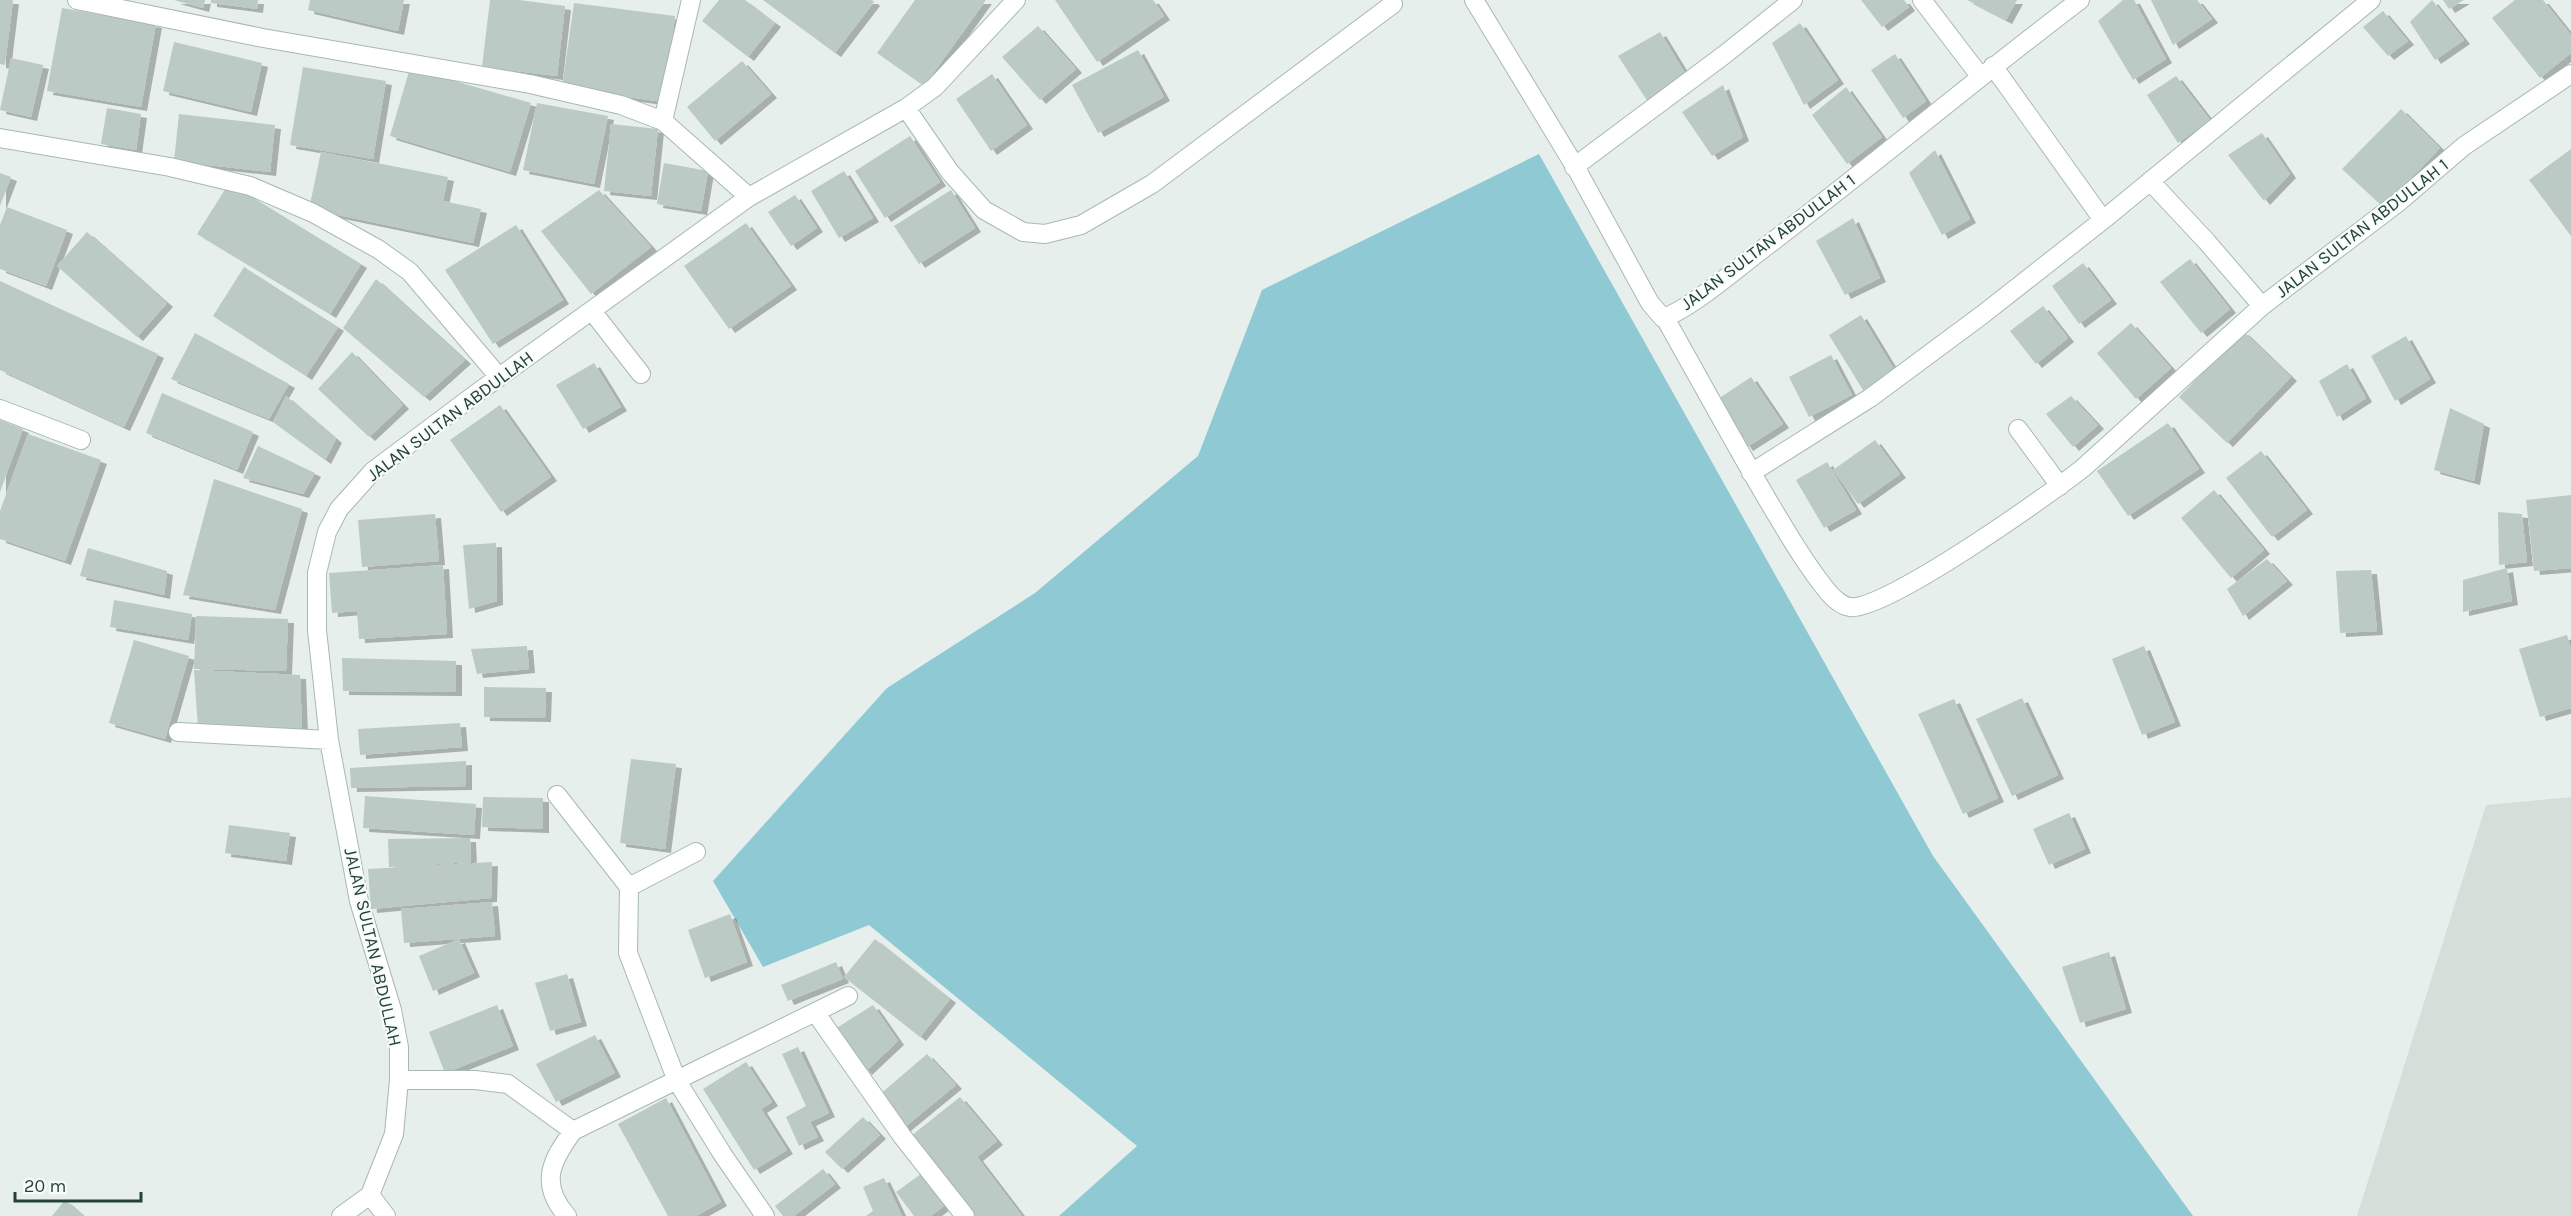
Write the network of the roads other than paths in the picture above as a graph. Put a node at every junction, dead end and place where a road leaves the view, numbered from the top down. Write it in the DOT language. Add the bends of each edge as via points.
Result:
graph roads {
  1 [pos="76,0"];
  2 [pos="691,0"];
  3 [pos="1016,0"];
  4 [pos="1474,0"];
  5 [pos="1793,0"];
  6 [pos="1922,0"];
  7 [pos="2080,0"];
  8 [pos="2371,0"];
  9 [pos="1393,4"];
  10 [pos="1987,71"];
  11 [pos="2571,74"];
  12 [pos="906,108"];
  13 [pos="663,121"];
  14 [pos="0,138"];
  15 [pos="1574,167"];
  16 [pos="2150,181"];
  17 [pos="749,197"];
  18 [pos="2103,220"];
  19 [pos="2262,306"];
  20 [pos="592,311"];
  21 [pos="1665,318"];
  22 [pos="641,374"];
  23 [pos="499,377"];
  24 [pos="0,409"];
  25 [pos="2018,429"];
  26 [pos="81,440"];
  27 [pos="1751,472"];
  28 [pos="2060,486"];
  29 [pos="178,732"];
  30 [pos="329,740"];
  31 [pos="557,795"];
  32 [pos="696,852"];
  33 [pos="629,887"];
  34 [pos="848,996"];
  35 [pos="815,1012"];
  36 [pos="399,1080"];
  37 [pos="677,1081"];
  38 [pos="573,1131"];
  39 [pos="370,1195"];
  40 [pos="341,1216"];
  41 [pos="386,1216"];
  42 [pos="567,1216"];
  43 [pos="765,1216"];
  44 [pos="965,1216"];
  1 -- 13 [label="street" via="262,38 530,84 621,105"];
  2 -- 13 [label="street"];
  3 -- 12 [label="street, JALAN SULTAN ABDULLAH" via="935,87"];
  4 -- 15 [label="street, JALAN SULTAN ABDULLAH 1"];
  5 -- 15 [label="street"];
  6 -- 10 [label="street"];
  7 -- 10 [label="street, JALAN SULTAN ABDULLAH 1"];
  8 -- 16 [label="street"];
  9 -- 12 [label="street" via="1152,184 1081,225 1045,234 1023,232 984,210 950,172"];
  10 -- 18 [label="street"];
  10 -- 21 [label="street, JALAN SULTAN ABDULLAH 1" via="1825,202"];
  11 -- 19 [label="street, JALAN SULTAN ABDULLAH 1" via="2464,147"];
  12 -- 17 [label="street, JALAN SULTAN ABDULLAH"];
  13 -- 17 [label="street"];
  14 -- 23 [label="street" via="170,167 250,186 313,213 378,249 410,272"];
  15 -- 21 [label="street, JALAN SULTAN ABDULLAH 1" via="1650,303"];
  16 -- 18 [label="street"];
  16 -- 19 [label="street, JALAN SULTAN ABDULLAH 1"];
  17 -- 20 [label="street, JALAN SULTAN ABDULLAH"];
  18 -- 27 [label="street" via="1870,398"];
  19 -- 28 [label="street"];
  20 -- 22 [label="street"];
  20 -- 23 [label="street, JALAN SULTAN ABDULLAH"];
  21 -- 27 [label="street"];
  23 -- 30 [label="street, JALAN SULTAN ABDULLAH" via="373,471 339,509 327,532 317,573 317,619"];
  24 -- 26 [label="street"];
  25 -- 28 [label="street"];
  27 -- 28 [label="street" via="1829,594 1853,608 1893,594"];
  29 -- 30 [label="street"];
  30 -- 36 [label="street, JALAN SULTAN ABDULLAH" via="359,901 392,1010 399,1047"];
  31 -- 33 [label="street"];
  32 -- 33 [label="street"];
  33 -- 37 [label="street" via="628,953"];
  34 -- 35 [label="street"];
  35 -- 37 [label="street"];
  35 -- 44 [label="street" via="902,1136"];
  36 -- 38 [label="street" via="508,1084"];
  36 -- 39 [label="street, JALAN SULTAN ABDULLAH" via="394,1134"];
  37 -- 38 [label="street"];
  37 -- 43 [label="street"];
  38 -- 42 [label="street" via="555,1158 550,1175 555,1200"];
  39 -- 40 [label="street"];
  39 -- 41 [label="street"];
}
